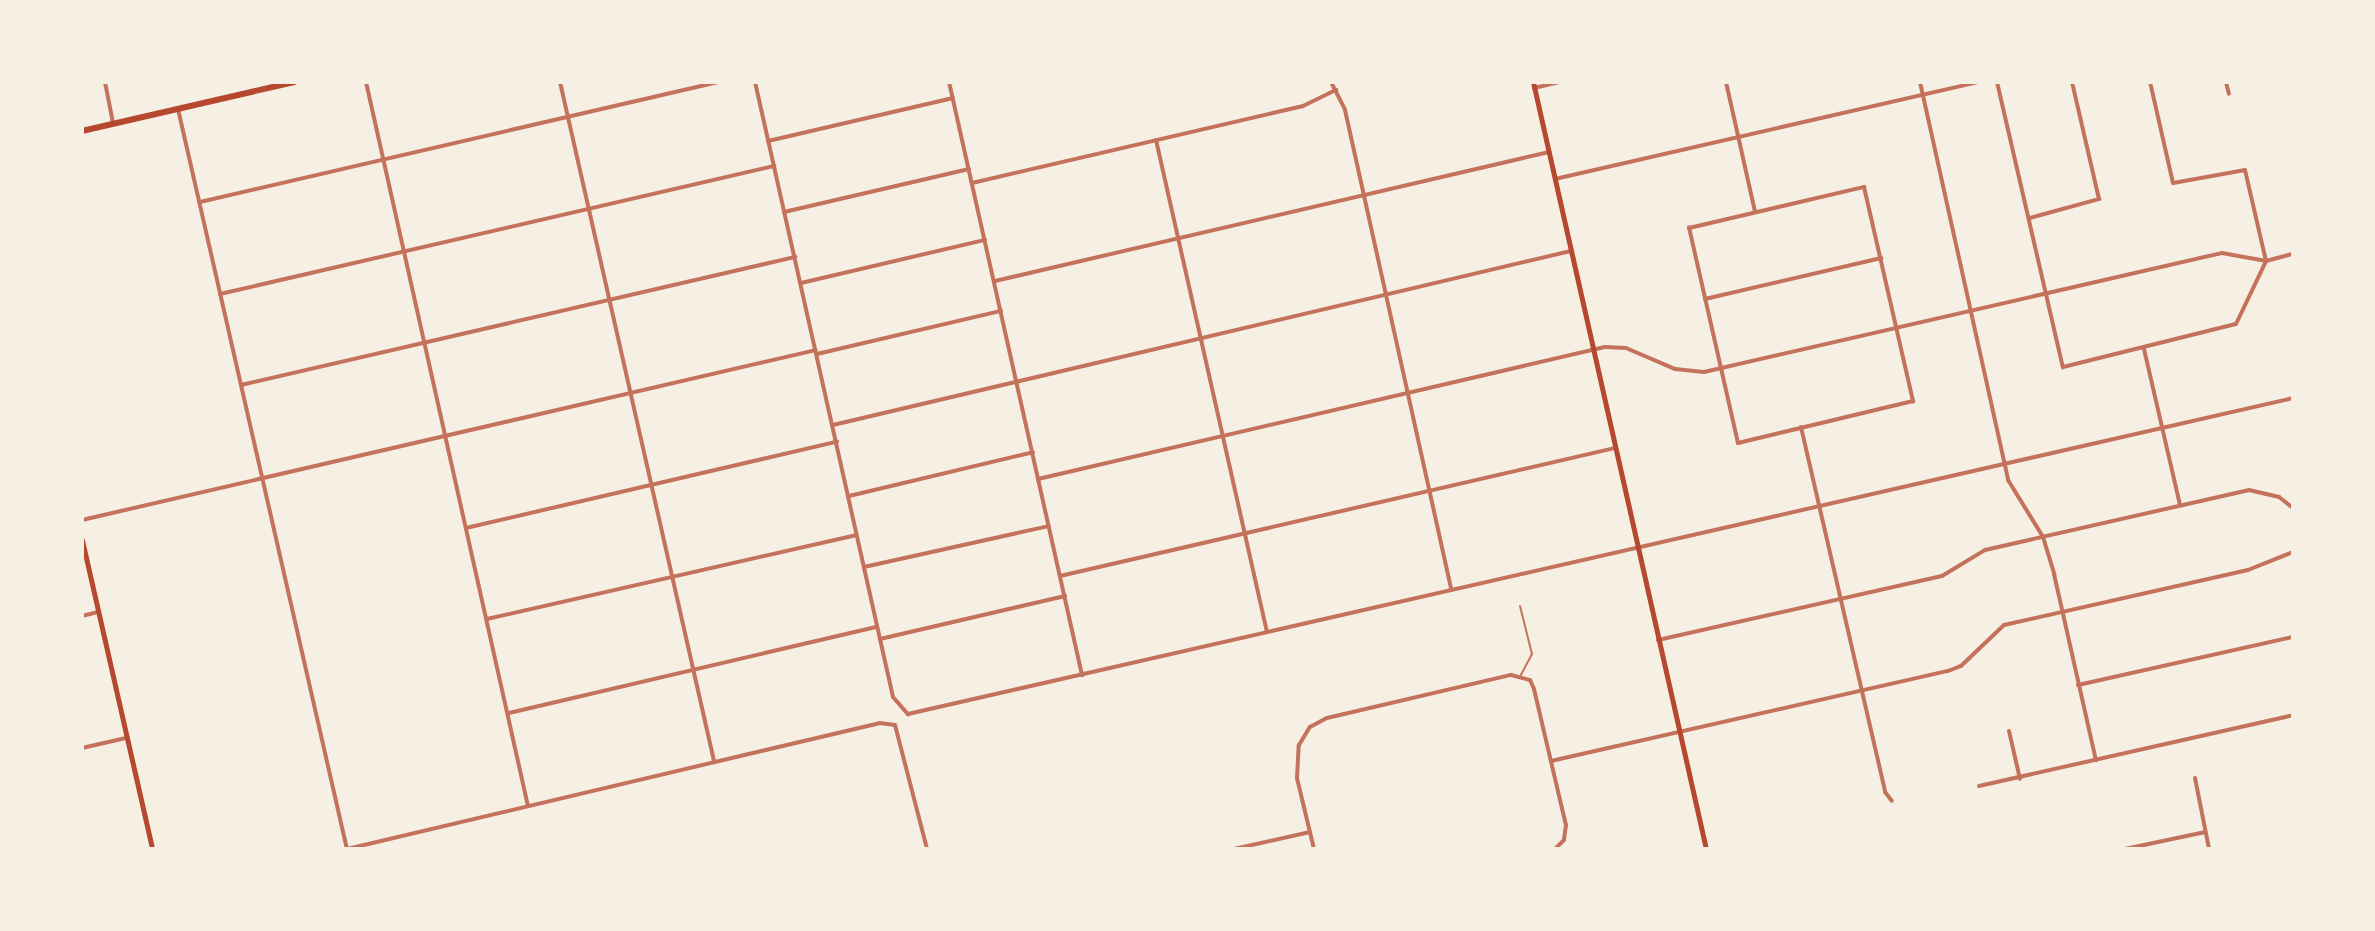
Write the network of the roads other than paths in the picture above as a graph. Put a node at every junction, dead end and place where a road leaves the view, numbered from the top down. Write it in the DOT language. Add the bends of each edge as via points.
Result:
graph roads {
  1 [pos="105,82"];
  2 [pos="294,82"];
  3 [pos="366,82"];
  4 [pos="560,82"];
  5 [pos="718,82"];
  6 [pos="755,82"];
  7 [pos="949,82"];
  8 [pos="1331,82"];
  9 [pos="1559,82"];
  10 [pos="1726,82"];
  11 [pos="1920,82"];
  12 [pos="1979,82"];
  13 [pos="1997,82"];
  14 [pos="2072,82"];
  15 [pos="2150,82"];
  16 [pos="2226,82"];
  17 [pos="1534,85"];
  18 [pos="1336,90"];
  19 [pos="2229,94"];
  20 [pos="1923,95"];
  21 [pos="953,98"];
  22 [pos="178,109"];
  23 [pos="568,117"];
  24 [pos="113,124"];
  25 [pos="82,131"];
  26 [pos="1739,137"];
  27 [pos="1156,140"];
  28 [pos="768,141"];
  29 [pos="1549,152"];
  30 [pos="383,160"];
  31 [pos="774,166"];
  32 [pos="969,169"];
  33 [pos="1555,179"];
  34 [pos="972,183"];
  35 [pos="1364,194"];
  36 [pos="200,202"];
  37 [pos="589,209"];
  38 [pos="784,212"];
  39 [pos="1755,212"];
  40 [pos="2030,218"];
  41 [pos="1178,239"];
  42 [pos="985,240"];
  43 [pos="404,251"];
  44 [pos="1571,251"];
  45 [pos="2293,254"];
  46 [pos="795,257"];
  47 [pos="1881,258"];
  48 [pos="2266,261"];
  49 [pos="995,281"];
  50 [pos="801,283"];
  51 [pos="2047,293"];
  52 [pos="220,294"];
  53 [pos="1385,294"];
  54 [pos="1705,299"];
  55 [pos="610,301"];
  56 [pos="1001,311"];
  57 [pos="1971,311"];
  58 [pos="1896,328"];
  59 [pos="1200,337"];
  60 [pos="425,344"];
  61 [pos="1594,349"];
  62 [pos="2144,349"];
  63 [pos="816,352"];
  64 [pos="1721,369"];
  65 [pos="1017,381"];
  66 [pos="241,385"];
  67 [pos="1407,393"];
  68 [pos="630,394"];
  69 [pos="2293,398"];
  70 [pos="833,425"];
  71 [pos="1801,427"];
  72 [pos="2162,428"];
  73 [pos="445,436"];
  74 [pos="1223,436"];
  75 [pos="837,442"];
  76 [pos="1616,448"];
  77 [pos="1033,452"];
  78 [pos="2004,462"];
  79 [pos="261,478"];
  80 [pos="1038,479"];
  81 [pos="651,485"];
  82 [pos="1429,492"];
  83 [pos="849,496"];
  84 [pos="2180,505"];
  85 [pos="1819,506"];
  86 [pos="2293,508"];
  87 [pos="82,520"];
  88 [pos="1049,526"];
  89 [pos="466,528"];
  90 [pos="1245,534"];
  91 [pos="856,535"];
  92 [pos="2043,537"];
  93 [pos="82,540"];
  94 [pos="1638,546"];
  95 [pos="2293,552"];
  96 [pos="864,567"];
  97 [pos="1060,576"];
  98 [pos="672,577"];
  99 [pos="1451,589"];
  100 [pos="1065,596"];
  101 [pos="1841,598"];
  102 [pos="1520,606"];
  103 [pos="98,612"];
  104 [pos="2062,612"];
  105 [pos="82,616"];
  106 [pos="487,619"];
  107 [pos="877,627"];
  108 [pos="1267,632"];
  109 [pos="2293,637"];
  110 [pos="879,639"];
  111 [pos="1658,640"];
  112 [pos="693,670"];
  113 [pos="1082,675"];
  114 [pos="1521,675"];
  115 [pos="2078,685"];
  116 [pos="1862,692"];
  117 [pos="509,713"];
  118 [pos="2293,715"];
  119 [pos="2009,731"];
  120 [pos="1679,732"];
  121 [pos="127,738"];
  122 [pos="82,748"];
  123 [pos="2096,760"];
  124 [pos="714,761"];
  125 [pos="1551,761"];
  126 [pos="2195,778"];
  127 [pos="2020,779"];
  128 [pos="1979,786"];
  129 [pos="1892,801"];
  130 [pos="528,806"];
  131 [pos="1310,832"];
  132 [pos="2205,832"];
  133 [pos="152,849"];
  134 [pos="347,849"];
  135 [pos="927,849"];
  136 [pos="1234,849"];
  137 [pos="1314,849"];
  138 [pos="1555,849"];
  139 [pos="1706,849"];
  140 [pos="2125,849"];
  141 [pos="2209,849"];
  1 -- 24 [label="street"];
  2 -- 22 [label="main road"];
  3 -- 30 [label="street"];
  4 -- 23 [label="street"];
  5 -- 23 [label="street"];
  6 -- 28 [label="street"];
  7 -- 21 [label="street"];
  8 -- 18 [label="street"];
  9 -- 17 [label="street"];
  10 -- 26 [label="street"];
  11 -- 20 [label="street"];
  12 -- 20 [label="street"];
  13 -- 40 [label="street"];
  14 -- 40 [label="street" via="2099,199"];
  15 -- 48 [label="street" via="2173,183 2245,170"];
  16 -- 19 [label="street"];
  17 -- 29 [label="main road"];
  18 -- 27 [label="street" via="1303,106"];
  18 -- 35 [label="street"];
  20 -- 26 [label="street"];
  20 -- 57 [label="street"];
  21 -- 28 [label="street"];
  21 -- 32 [label="street"];
  22 -- 24 [label="main road"];
  22 -- 36 [label="street"];
  23 -- 30 [label="street"];
  23 -- 37 [label="street"];
  24 -- 25 [label="main road"];
  26 -- 33 [label="street"];
  26 -- 39 [label="street"];
  27 -- 34 [label="street"];
  27 -- 41 [label="street"];
  28 -- 31 [label="street"];
  29 -- 33 [label="main road"];
  29 -- 35 [label="street"];
  30 -- 36 [label="street"];
  30 -- 43 [label="street"];
  31 -- 37 [label="street"];
  31 -- 38 [label="street"];
  32 -- 34 [label="street"];
  32 -- 38 [label="street"];
  33 -- 44 [label="main road"];
  34 -- 42 [label="street"];
  35 -- 41 [label="street"];
  35 -- 53 [label="street"];
  36 -- 52 [label="street"];
  37 -- 43 [label="street"];
  37 -- 55 [label="street"];
  38 -- 46 [label="street"];
  39 -- 47 [label="street" via="1864,187"];
  39 -- 54 [label="street" via="1689,228"];
  40 -- 51 [label="street"];
  41 -- 49 [label="street"];
  41 -- 59 [label="street"];
  42 -- 49 [label="street"];
  42 -- 50 [label="street"];
  43 -- 52 [label="street"];
  43 -- 60 [label="street"];
  44 -- 53 [label="street"];
  44 -- 61 [label="main road"];
  45 -- 48 [label="street"];
  46 -- 50 [label="street"];
  46 -- 55 [label="street"];
  47 -- 54 [label="street"];
  47 -- 58 [label="street"];
  48 -- 51 [label="street" via="2222,253"];
  48 -- 62 [label="street" via="2236,324"];
  49 -- 56 [label="street"];
  50 -- 63 [label="street"];
  51 -- 57 [label="street"];
  51 -- 62 [label="street" via="2063,367"];
  52 -- 66 [label="street"];
  53 -- 59 [label="street"];
  53 -- 67 [label="street"];
  54 -- 64 [label="street"];
  55 -- 60 [label="street"];
  55 -- 68 [label="street"];
  56 -- 63 [label="street"];
  56 -- 65 [label="street"];
  57 -- 58 [label="street"];
  57 -- 78 [label="street"];
  58 -- 64 [label="street"];
  58 -- 71 [label="street" via="1913,401"];
  59 -- 65 [label="street"];
  59 -- 74 [label="street"];
  60 -- 66 [label="street"];
  60 -- 73 [label="street"];
  61 -- 64 [label="street" via="1626,348 1681,371"];
  61 -- 67 [label="street"];
  61 -- 76 [label="main road"];
  62 -- 72 [label="street"];
  63 -- 68 [label="street"];
  63 -- 70 [label="street"];
  64 -- 71 [label="street" via="1738,443"];
  65 -- 70 [label="street"];
  65 -- 77 [label="street"];
  66 -- 79 [label="street"];
  67 -- 74 [label="street"];
  67 -- 82 [label="street"];
  68 -- 73 [label="street"];
  68 -- 81 [label="street"];
  69 -- 72 [label="street"];
  70 -- 75 [label="street"];
  71 -- 85 [label="street"];
  72 -- 78 [label="street"];
  72 -- 84 [label="street"];
  73 -- 79 [label="street"];
  73 -- 89 [label="street"];
  74 -- 80 [label="street"];
  74 -- 90 [label="street"];
  75 -- 81 [label="street"];
  75 -- 83 [label="street"];
  76 -- 82 [label="street"];
  76 -- 94 [label="main road"];
  77 -- 80 [label="street"];
  77 -- 83 [label="street"];
  78 -- 85 [label="street"];
  78 -- 92 [label="street" via="2019,504"];
  79 -- 87 [label="street"];
  79 -- 134 [label="street"];
  80 -- 88 [label="street"];
  81 -- 89 [label="street"];
  81 -- 98 [label="street"];
  82 -- 90 [label="street"];
  82 -- 99 [label="street"];
  83 -- 91 [label="street"];
  84 -- 86 [label="street" via="2249,490 2279,497"];
  84 -- 92 [label="street"];
  85 -- 94 [label="street"];
  85 -- 101 [label="street"];
  88 -- 96 [label="street"];
  88 -- 97 [label="street"];
  89 -- 106 [label="street"];
  90 -- 97 [label="street"];
  90 -- 108 [label="street"];
  91 -- 96 [label="street"];
  91 -- 98 [label="street"];
  92 -- 101 [label="street" via="1985,550 1942,576"];
  92 -- 104 [label="street"];
  93 -- 103 [label="main road"];
  94 -- 99 [label="street"];
  94 -- 111 [label="main road"];
  95 -- 104 [label="street" via="2248,570"];
  96 -- 107 [label="street"];
  97 -- 100 [label="street"];
  98 -- 106 [label="street"];
  98 -- 112 [label="street"];
  99 -- 108 [label="street"];
  100 -- 110 [label="street"];
  100 -- 113 [label="street"];
  101 -- 111 [label="street"];
  101 -- 116 [label="street"];
  102 -- 114 [label="lane" via="1532,654"];
  103 -- 105 [label="street"];
  103 -- 121 [label="main road"];
  104 -- 115 [label="street"];
  104 -- 116 [label="street" via="2004,625 1961,666"];
  106 -- 117 [label="street"];
  107 -- 110 [label="street"];
  107 -- 112 [label="street"];
  108 -- 113 [label="street"];
  109 -- 115 [label="street"];
  110 -- 113 [label="street" via="899,709 917,714"];
  111 -- 120 [label="main road"];
  112 -- 117 [label="street"];
  112 -- 124 [label="street"];
  114 -- 125 [label="street" via="1534,689"];
  114 -- 131 [label="street" via="1327,718 1310,727 1299,745 1297,778"];
  115 -- 123 [label="street"];
  116 -- 120 [label="street"];
  116 -- 129 [label="street" via="1885,792"];
  117 -- 130 [label="street"];
  118 -- 123 [label="street"];
  119 -- 127 [label="street"];
  120 -- 125 [label="street"];
  120 -- 139 [label="main road"];
  121 -- 122 [label="street"];
  121 -- 133 [label="main road"];
  123 -- 127 [label="street"];
  124 -- 130 [label="street"];
  124 -- 135 [label="street" via="880,723 895,725"];
  125 -- 138 [label="street" via="1566,825 1564,840"];
  126 -- 132 [label="street"];
  127 -- 128 [label="street"];
  130 -- 134 [label="street"];
  131 -- 136 [label="street"];
  131 -- 137 [label="street"];
  132 -- 140 [label="street"];
  132 -- 141 [label="street"];
}
